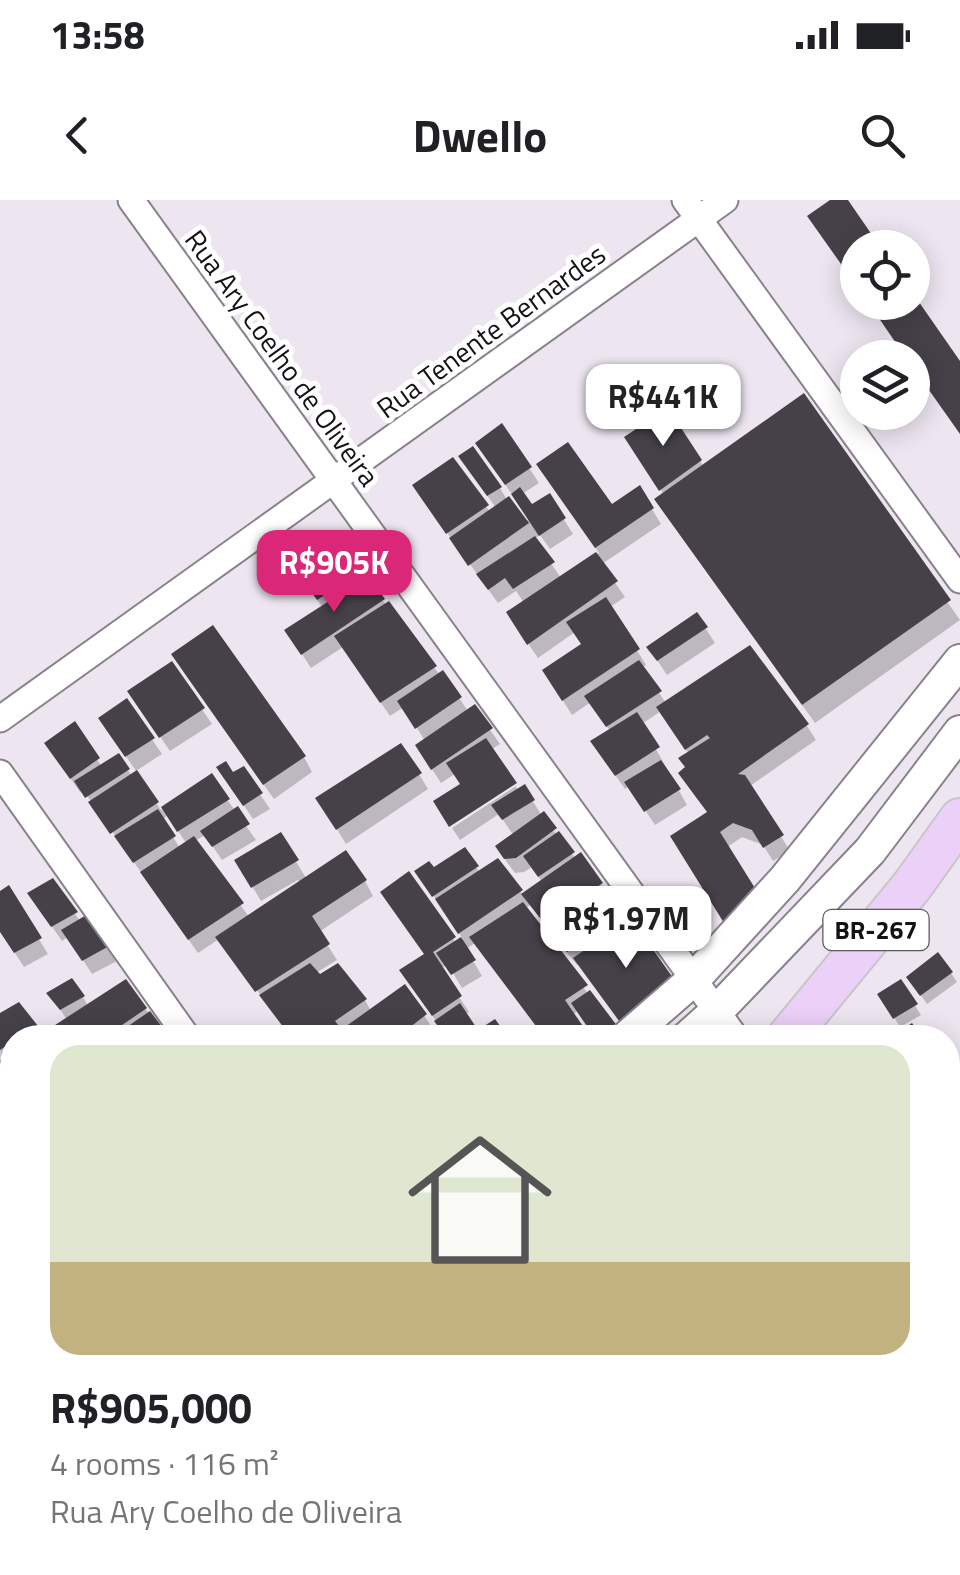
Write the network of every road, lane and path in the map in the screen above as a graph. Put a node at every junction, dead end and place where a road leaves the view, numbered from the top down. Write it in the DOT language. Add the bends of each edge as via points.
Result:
graph roads {
  1 [pos="131,200"];
  2 [pos="725,200"];
  3 [pos="692,209"];
  4 [pos="334,480"];
  5 [pos="960,580"];
  6 [pos="960,662"];
  7 [pos="0,719"];
  8 [pos="960,732"];
  9 [pos="0,772"];
  10 [pos="960,819"];
  11 [pos="694,979"];
  12 [pos="727,1024"];
  13 [pos="179,1025"];
  14 [pos="641,1025"];
  15 [pos="798,1025"];
  1 -- 4 [label="street, Rua Ary Coelho de Oliveira"];
  2 -- 3 [label="street, Rua Tenente Bernardes"];
  3 -- 4 [label="street, Rua Tenente Bernardes"];
  3 -- 5 [label="street"];
  4 -- 7 [label="street, Rua Tenente Bernardes"];
  4 -- 11 [label="street, Rua Ary Coelho de Oliveira"];
  6 -- 11 [label="street" via="785,879"];
  8 -- 12 [label="street"];
  9 -- 13 [label="street"];
  10 -- 15 [label="main road, BR-267"];
  11 -- 12 [label="street, Rua Ary Coelho de Oliveira"];
  11 -- 14 [label="street"];
}
